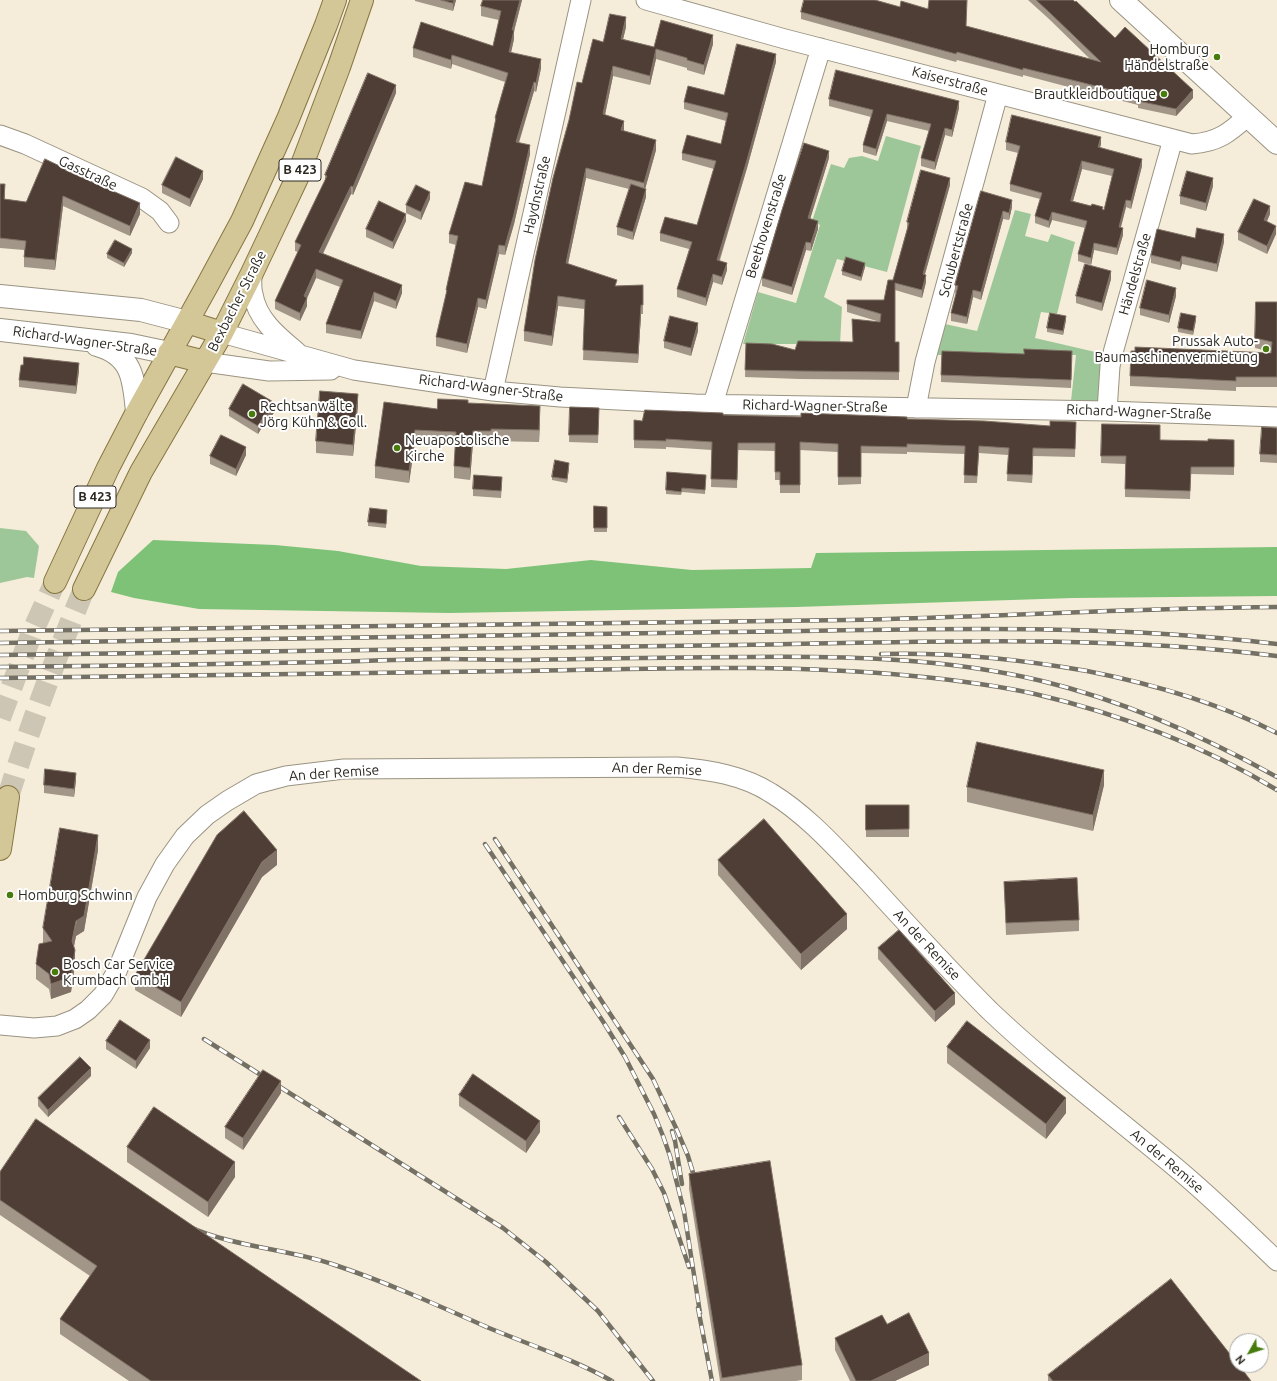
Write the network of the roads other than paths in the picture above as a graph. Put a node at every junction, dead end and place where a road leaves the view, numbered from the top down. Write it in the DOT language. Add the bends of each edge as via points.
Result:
graph roads {
  1 [pos="335,0"];
  2 [pos="362,0"];
  3 [pos="581,0"];
  4 [pos="646,0"];
  5 [pos="1121,0"];
  6 [pos="820,48"];
  7 [pos="998,94"];
  8 [pos="1248,116"];
  9 [pos="0,135"];
  10 [pos="1173,140"];
  11 [pos="1277,143"];
  12 [pos="169,223"];
  13 [pos="252,273"];
  14 [pos="0,296"];
  15 [pos="186,322"];
  16 [pos="0,330"];
  17 [pos="222,333"];
  18 [pos="73,338"];
  19 [pos="169,353"];
  20 [pos="300,355"];
  21 [pos="206,362"];
  22 [pos="354,370"];
  23 [pos="493,391"];
  24 [pos="713,404"];
  25 [pos="916,408"];
  26 [pos="1107,411"];
  27 [pos="137,412"];
  28 [pos="1277,417"];
  29 [pos="55,582"];
  30 [pos="84,588"];
  31 [pos="8,797"];
  32 [pos="0,849"];
  33 [pos="0,1025"];
  34 [pos="1277,1260"];
  1 -- 15 [label="main road, B 423" via="288,119 242,221"];
  2 -- 13 [label="main road, Bexbacher Straße / B 423" via="297,178"];
  3 -- 23 [label="street, Haydnstraße"];
  4 -- 6 [label="street, Kaiserstraße"];
  5 -- 8 [label="main road"];
  6 -- 7 [label="street, Kaiserstraße"];
  6 -- 24 [label="street, Beethovenstraße"];
  7 -- 10 [label="street, Kaiserstraße"];
  7 -- 25 [label="street, Schubertstraße"];
  8 -- 10 [label="street, Kaiserstraße" via="1227,134 1205,143 1192,144"];
  8 -- 11 [label="main road"];
  9 -- 12 [label="street, Gasstraße" via="142,198 160,211"];
  10 -- 26 [label="street, Händelstraße" via="1114,349 1110,366"];
  13 -- 17 [label="main road, Bexbacher Straße / B 423"];
  13 -- 20 [label="street, Richard-Wagner-Straße" via="253,294 264,321"];
  14 -- 15 [label="main road" via="141,310"];
  15 -- 17 [label="main road"];
  15 -- 19 [label="main road, B 423"];
  16 -- 18 [label="main road, Richard-Wagner-Straße"];
  17 -- 20 [label="street, Richard-Wagner-Straße"];
  17 -- 21 [label="main road, Bexbacher Straße / B 423"];
  18 -- 19 [label="main road, Richard-Wagner-Straße" via="144,346"];
  18 -- 27 [label="main road" via="106,348 122,357 134,385"];
  19 -- 21 [label="main road"];
  19 -- 27 [label="main road, B 423"];
  20 -- 22 [label="street, Richard-Wagner-Straße"];
  21 -- 22 [label="street, Richard-Wagner-Straße" via="269,370"];
  21 -- 30 [label="main road, Bexbacher Straße / B 423" via="142,472"];
  22 -- 23 [label="street, Richard-Wagner-Straße"];
  23 -- 24 [label="street, Richard-Wagner-Straße" via="625,401"];
  24 -- 25 [label="street, Richard-Wagner-Straße"];
  25 -- 26 [label="street, Richard-Wagner-Straße"];
  26 -- 28 [label="street, Richard-Wagner-Straße"];
  27 -- 29 [label="main road, B 423"];
  31 -- 32 [label="main road"];
  33 -- 34 [label="street, An der Remise" via="34,1028 57,1026 75,1019 88,1010 103,995 117,971 147,897 165,864 185,836 227,801 256,784 286,776 344,769 677,767 709,770 744,780 770,792 796,810 835,847 973,994 1022,1042 1187,1177"];
}
